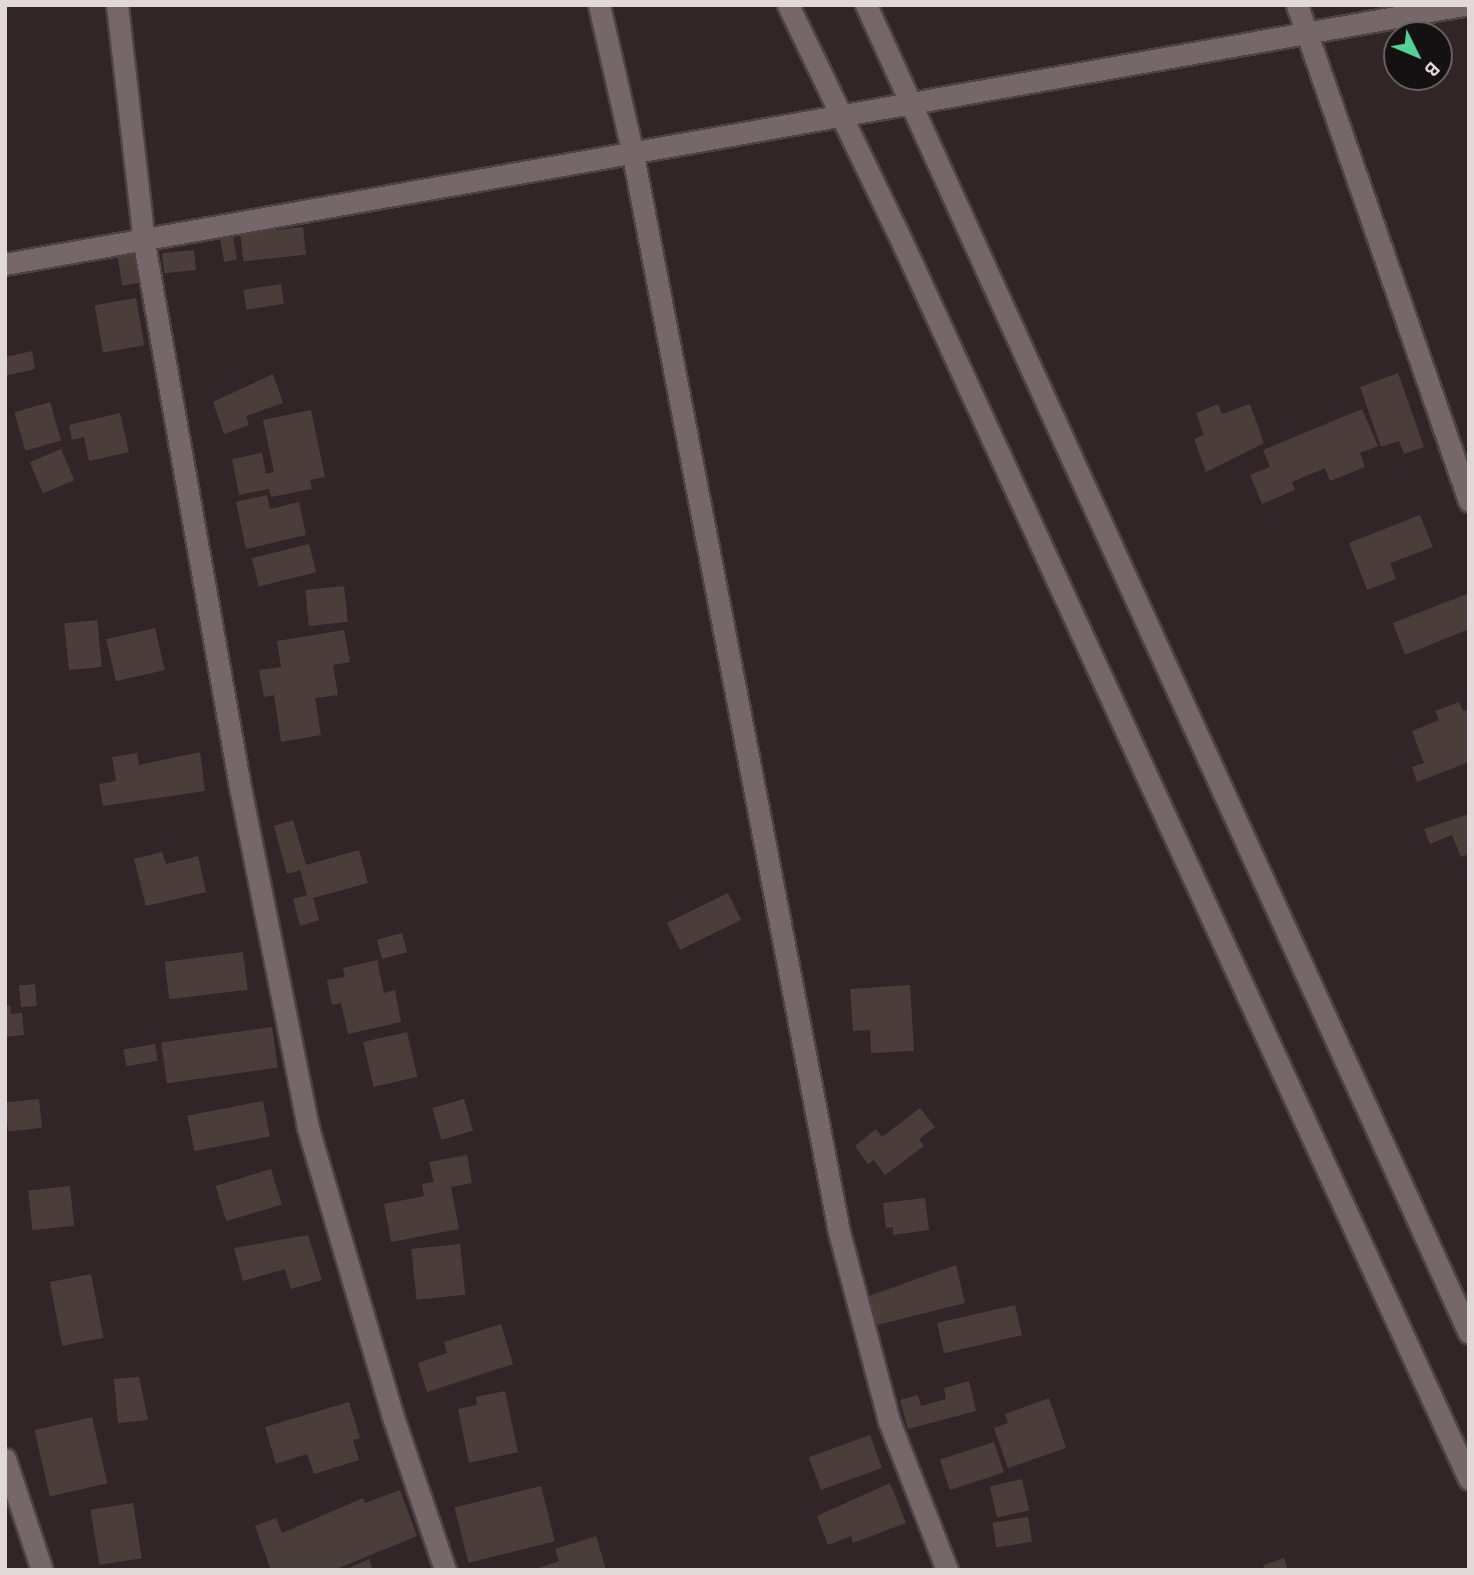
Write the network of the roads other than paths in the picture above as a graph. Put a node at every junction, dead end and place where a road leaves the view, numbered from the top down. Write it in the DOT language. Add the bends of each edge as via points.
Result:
graph roads {
  1 [pos="117,5"];
  2 [pos="599,5"];
  3 [pos="788,5"];
  4 [pos="866,5"];
  5 [pos="1297,5"];
  6 [pos="1464,5"];
  7 [pos="1304,34"];
  8 [pos="911,106"];
  9 [pos="840,119"];
  10 [pos="633,155"];
  11 [pos="144,243"];
  12 [pos="5,264"];
  13 [pos="1469,501"];
  14 [pos="1469,1333"];
  15 [pos="5,1459"];
  16 [pos="1469,1479"];
  17 [pos="42,1570"];
  18 [pos="445,1570"];
  19 [pos="947,1570"];
  1 -- 11 [label="street"];
  2 -- 10 [label="street"];
  3 -- 9 [label="street"];
  4 -- 8 [label="street"];
  5 -- 7 [label="street"];
  6 -- 7 [label="street"];
  7 -- 8 [label="street"];
  7 -- 13 [label="street"];
  8 -- 9 [label="street"];
  8 -- 14 [label="street"];
  9 -- 10 [label="street"];
  9 -- 16 [label="street" via="897,231"];
  10 -- 11 [label="street"];
  10 -- 19 [label="street" via="839,1232 889,1420"];
  11 -- 12 [label="street"];
  11 -- 18 [label="street" via="243,800 308,1128 384,1388"];
  15 -- 17 [label="street"];
}
